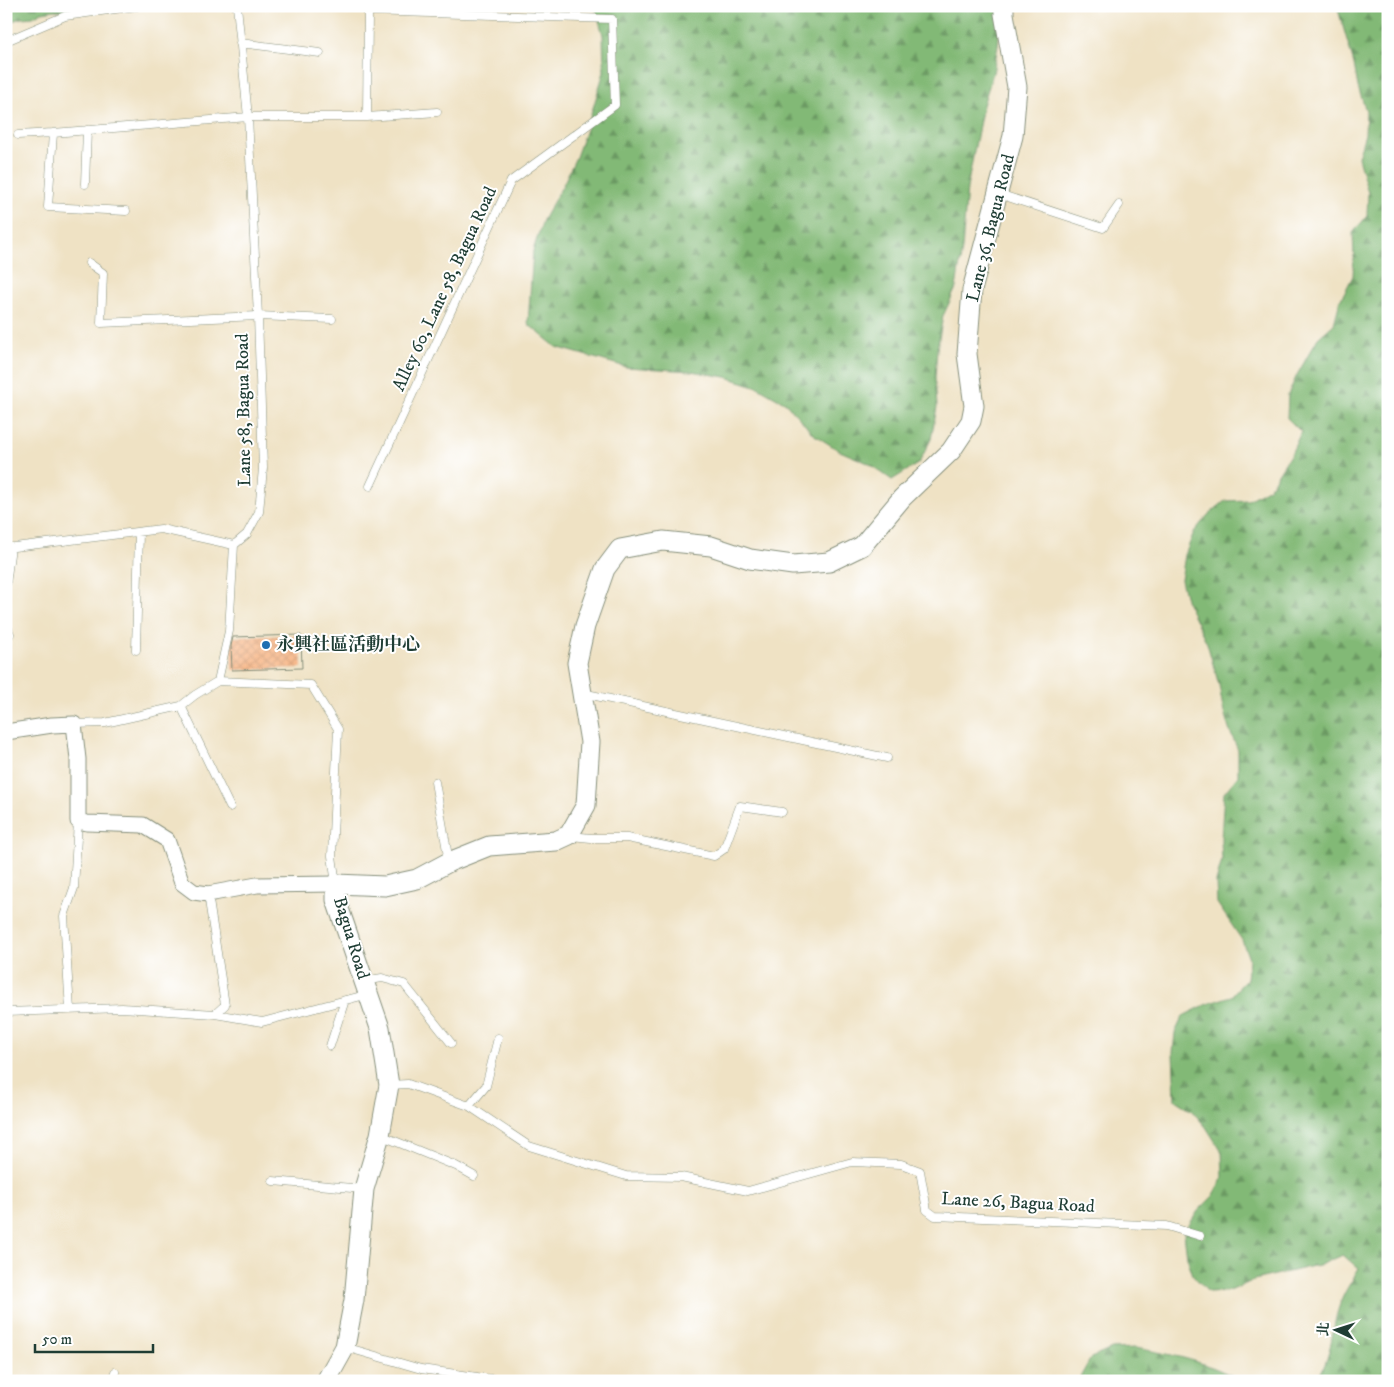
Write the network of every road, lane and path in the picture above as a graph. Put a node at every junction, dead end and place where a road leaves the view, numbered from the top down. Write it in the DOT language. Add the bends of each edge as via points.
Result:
graph roads {
  1 [pos="137,6"];
  2 [pos="237,6"];
  3 [pos="1004,6"];
  4 [pos="6,41"];
  5 [pos="240,43"];
  6 [pos="320,53"];
  7 [pos="437,112"];
  8 [pos="248,117"];
  9 [pos="367,117"];
  10 [pos="87,130"];
  11 [pos="53,133"];
  12 [pos="18,135"];
  13 [pos="84,184"];
  14 [pos="999,194"];
  15 [pos="1119,204"];
  16 [pos="126,210"];
  17 [pos="89,263"];
  18 [pos="258,316"];
  19 [pos="332,319"];
  20 [pos="370,486"];
  21 [pos="139,532"];
  22 [pos="234,545"];
  23 [pos="8,547"];
  24 [pos="6,584"];
  25 [pos="6,624"];
  26 [pos="10,634"];
  27 [pos="136,650"];
  28 [pos="218,681"];
  29 [pos="582,693"];
  30 [pos="181,706"];
  31 [pos="74,724"];
  32 [pos="6,732"];
  33 [pos="887,758"];
  34 [pos="435,782"];
  35 [pos="230,807"];
  36 [pos="782,812"];
  37 [pos="78,821"];
  38 [pos="569,835"];
  39 [pos="449,862"];
  40 [pos="336,884"];
  41 [pos="208,894"];
  42 [pos="367,988"];
  43 [pos="345,1000"];
  44 [pos="70,1010"];
  45 [pos="6,1012"];
  46 [pos="215,1014"];
  47 [pos="498,1038"];
  48 [pos="451,1043"];
  49 [pos="330,1046"];
  50 [pos="389,1086"];
  51 [pos="469,1106"];
  52 [pos="380,1135"];
  53 [pos="474,1176"];
  54 [pos="273,1181"];
  55 [pos="364,1189"];
  56 [pos="1200,1236"];
  57 [pos="345,1347"];
  58 [pos="115,1372"];
  59 [pos="114,1381"];
  60 [pos="326,1381"];
  61 [pos="505,1381"];
  1 -- 4 [label="lane" via="65,16"];
  2 -- 5 [label="lane, Lane 58, Bagua Road"];
  3 -- 14 [label="street, Lane 36, Bagua Road" via="1017,87 1014,136"];
  5 -- 6 [label="lane"];
  5 -- 8 [label="lane, Lane 58, Bagua Road"];
  7 -- 9 [label="lane"];
  8 -- 9 [label="lane"];
  8 -- 10 [label="lane"];
  8 -- 18 [label="lane, Lane 58, Bagua Road"];
  9 -- 20 [label="lane, Alley 60, Lane 58, Bagua Road" via="368,11 612,19 615,105 511,181"];
  10 -- 11 [label="lane"];
  10 -- 13 [label="lane"];
  11 -- 12 [label="lane"];
  11 -- 16 [label="lane" via="48,207"];
  14 -- 15 [label="lane" via="1103,228"];
  14 -- 29 [label="street, Lane 36, Bagua Road" via="972,290 967,354 974,406 971,421 951,451 902,498 862,546 829,562 793,565 750,560 711,546 663,541 620,549 605,569 585,626 577,663"];
  17 -- 18 [label="lane" via="103,273 101,323"];
  18 -- 19 [label="lane"];
  18 -- 22 [label="lane, Lane 58, Bagua Road" via="262,477 258,512 247,534"];
  21 -- 22 [label="lane" via="161,529"];
  21 -- 23 [label="lane"];
  21 -- 27 [label="lane"];
  22 -- 28 [label="lane" via="229,631"];
  23 -- 24 [label="lane"];
  25 -- 26 [label="lane"];
  28 -- 30 [label="lane"];
  28 -- 40 [label="lane" via="311,685 338,729 332,856"];
  29 -- 33 [label="lane"];
  29 -- 38 [label="street, Lane 36, Bagua Road" via="590,742 586,804"];
  30 -- 31 [label="lane" via="104,723"];
  30 -- 35 [label="lane"];
  31 -- 32 [label="street"];
  31 -- 37 [label="street" via="78,759"];
  34 -- 39 [label="lane"];
  36 -- 38 [label="lane" via="740,806 724,849 714,856 628,838"];
  37 -- 41 [label="street" via="143,825 167,840 182,883 194,892"];
  37 -- 44 [label="lane" via="74,888 64,916"];
  38 -- 39 [label="street" via="556,841 489,846"];
  39 -- 40 [label="street" via="417,879 385,886"];
  40 -- 41 [label="street, Bagua Road" via="257,885"];
  40 -- 42 [label="street, Bagua Road" via="336,900"];
  41 -- 46 [label="lane" via="224,1006"];
  42 -- 43 [label="lane"];
  42 -- 48 [label="lane" via="382,978 404,984"];
  42 -- 50 [label="street, Bagua Road" via="380,1028"];
  43 -- 46 [label="lane" via="262,1022"];
  43 -- 49 [label="lane"];
  44 -- 45 [label="lane"];
  44 -- 46 [label="lane" via="122,1008"];
  47 -- 51 [label="lane" via="486,1086"];
  50 -- 51 [label="lane, Lane 26, Bagua Road" via="408,1084"];
  50 -- 52 [label="street, Bagua Road"];
  51 -- 56 [label="lane, Lane 26, Bagua Road" via="529,1146 626,1176 681,1177 748,1191 852,1162 901,1164 920,1171 927,1210 935,1216 1167,1226"];
  52 -- 53 [label="lane"];
  52 -- 55 [label="street, Bagua Road"];
  54 -- 55 [label="lane"];
  55 -- 57 [label="street, Bagua Road" via="354,1300"];
  57 -- 60 [label="street, Bagua Road"];
  57 -- 61 [label="lane" via="421,1369"];
  58 -- 59 [label="lane"];
}
